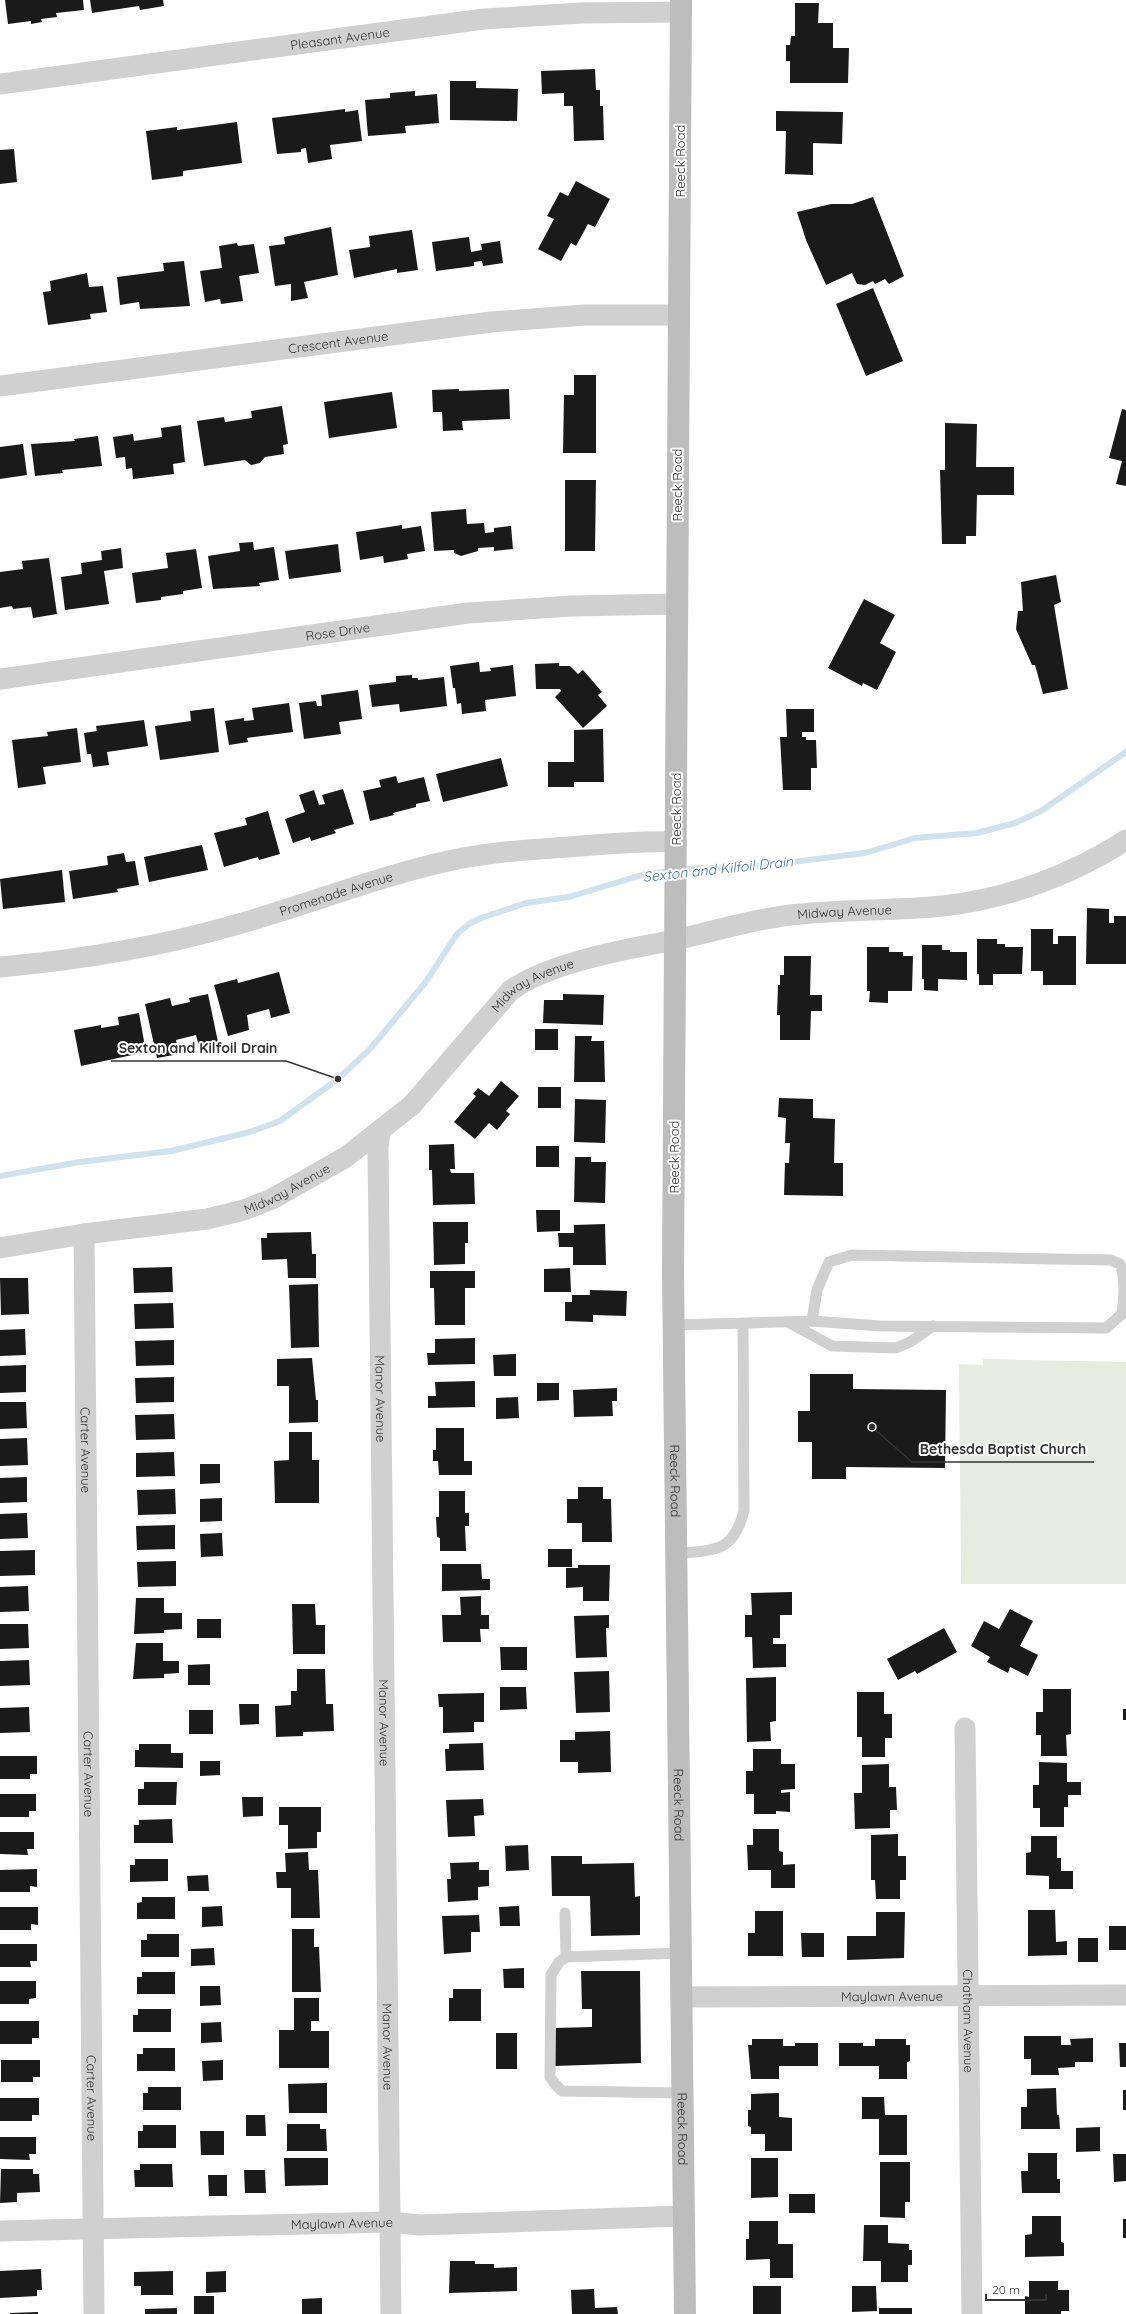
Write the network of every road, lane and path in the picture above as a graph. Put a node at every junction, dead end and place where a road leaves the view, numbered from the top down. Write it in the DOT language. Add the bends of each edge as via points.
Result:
graph roads {
  1 [pos="681,6"];
  2 [pos="0,84"];
  3 [pos="678,315"];
  4 [pos="0,386"];
  5 [pos="677,604"];
  6 [pos="0,679"];
  7 [pos="1126,840"];
  8 [pos="676,846"];
  9 [pos="677,940"];
  10 [pos="0,966"];
  11 [pos="380,1132"];
  12 [pos="84,1234"];
  13 [pos="0,1248"];
  14 [pos="788,1321"];
  15 [pos="812,1321"];
  16 [pos="743,1323"];
  17 [pos="674,1325"];
  18 [pos="933,1326"];
  19 [pos="677,1554"];
  20 [pos="965,1728"];
  21 [pos="565,1912"];
  22 [pos="681,1953"];
  23 [pos="566,1957"];
  24 [pos="968,1995"];
  25 [pos="1126,1995"];
  26 [pos="681,1997"];
  27 [pos="682,2093"];
  28 [pos="684,2216"];
  29 [pos="390,2222"];
  30 [pos="92,2229"];
  31 [pos="0,2231"];
  32 [pos="94,2314"];
  33 [pos="391,2314"];
  34 [pos="685,2314"];
  35 [pos="972,2314"];
  1 -- 2 [label="street, Pleasant Avenue" via="484,19"];
  1 -- 3 [label="street, Reeck Road"];
  3 -- 4 [label="street, Crescent Avenue" via="585,315 491,322"];
  3 -- 5 [label="street, Reeck Road"];
  5 -- 6 [label="street, Rose Drive" via="572,606 468,613"];
  5 -- 8 [label="street, Reeck Road"];
  7 -- 9 [label="street, Midway Avenue" via="1072,870 1024,888 984,898 944,906 838,910 790,915"];
  8 -- 9 [label="street, Reeck Road"];
  8 -- 10 [label="street, Promenade Avenue" via="647,841 508,851 450,860 402,872 234,926 90,956"];
  9 -- 11 [label="street, Midway Avenue" via="638,947 543,972 522,982 500,1001 412,1105"];
  9 -- 17 [label="street, Reeck Road"];
  11 -- 12 [label="street, Midway Avenue" via="346,1157 304,1182 244,1210 207,1220"];
  11 -- 29 [label="street, Manor Avenue" via="378,1147"];
  12 -- 13 [label="street, Midway Avenue"];
  12 -- 30 [label="street, Carter Avenue"];
  14 -- 15 [label="lane"];
  14 -- 16 [label="lane"];
  14 -- 18 [label="lane" via="832,1346 896,1348"];
  15 -- 18 [label="lane" via="880,1326"];
  15 -- 18 [label="lane" via="817,1290 829,1262 852,1255 1111,1260 1120,1264 1123,1273 1122,1314 1106,1328"];
  16 -- 17 [label="lane"];
  16 -- 19 [label="lane" via="744,1511 739,1529 720,1548"];
  17 -- 19 [label="street, Reeck Road"];
  19 -- 22 [label="street, Reeck Road"];
  20 -- 24 [label="street, Chatham Avenue"];
  21 -- 23 [label="lane"];
  22 -- 23 [label="lane"];
  22 -- 26 [label="street, Reeck Road"];
  23 -- 27 [label="lane" via="559,1962 551,1975 550,2077 555,2084 566,2091"];
  24 -- 25 [label="street, Maylawn Avenue"];
  24 -- 26 [label="street, Maylawn Avenue"];
  24 -- 35 [label="street, Chatham Avenue"];
  26 -- 27 [label="street, Reeck Road"];
  27 -- 28 [label="street, Reeck Road"];
  28 -- 29 [label="street, Maylawn Avenue" via="420,2225"];
  28 -- 34 [label="street, Reeck Road"];
  29 -- 30 [label="street, Maylawn Avenue"];
  29 -- 33 [label="street, Manor Avenue"];
  30 -- 31 [label="street, Maylawn Avenue"];
  30 -- 32 [label="street, Carter Avenue"];
}
